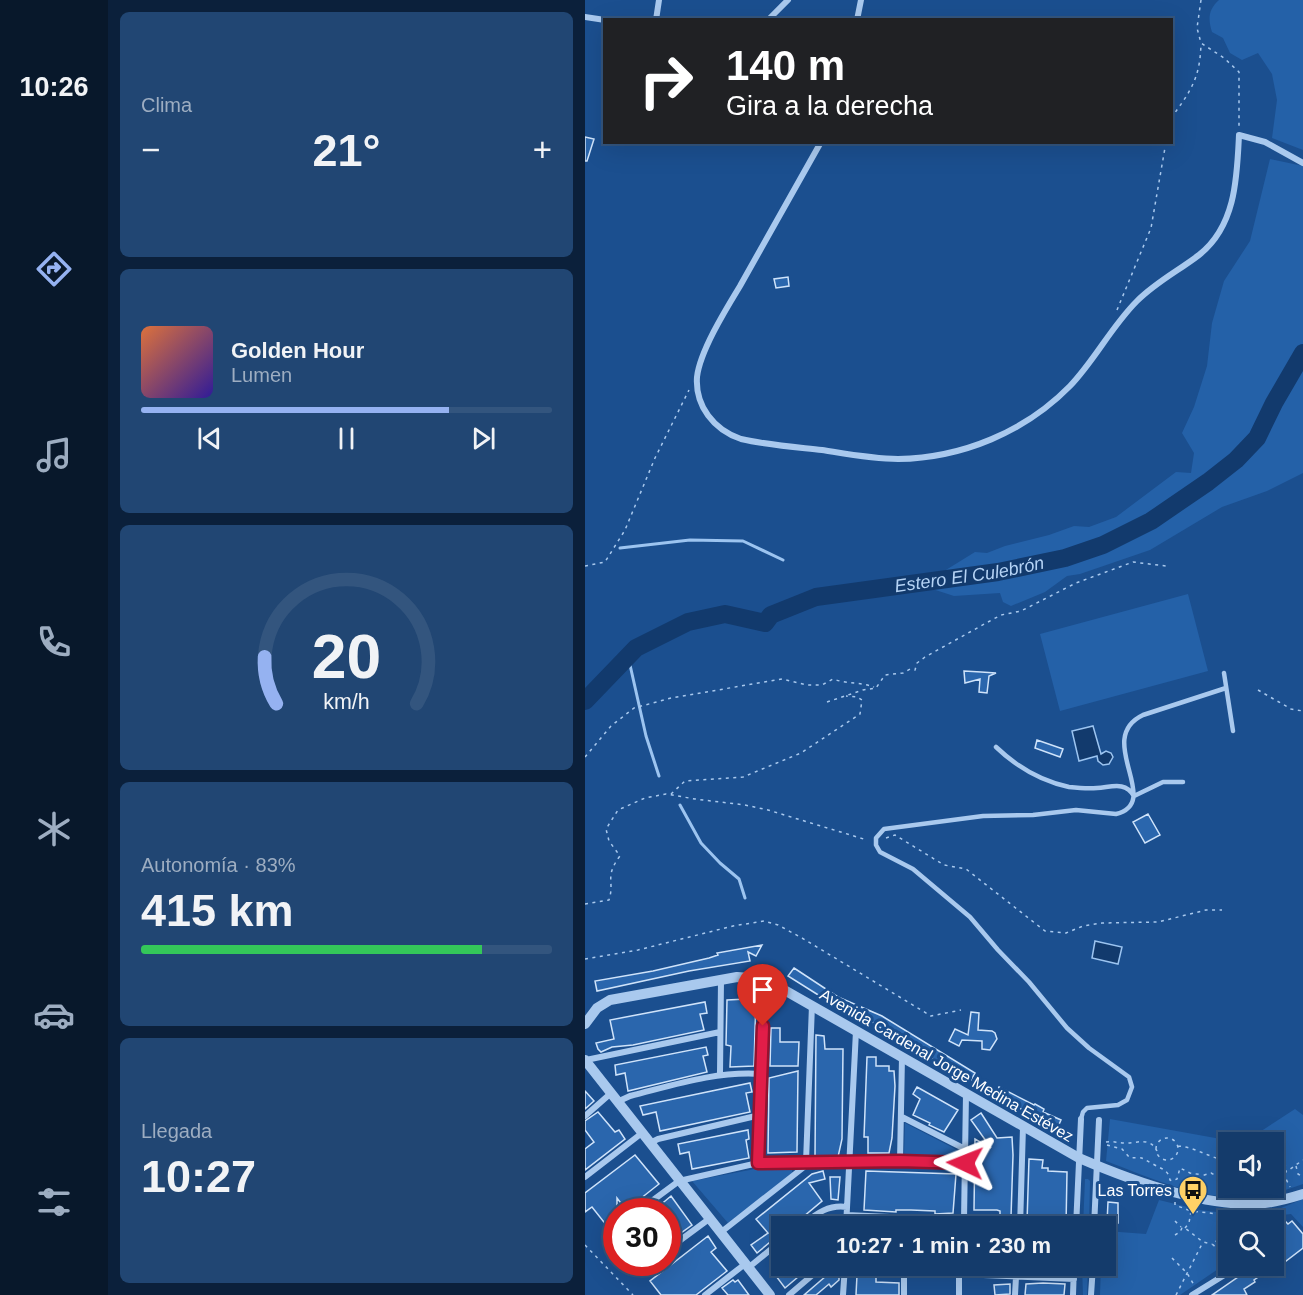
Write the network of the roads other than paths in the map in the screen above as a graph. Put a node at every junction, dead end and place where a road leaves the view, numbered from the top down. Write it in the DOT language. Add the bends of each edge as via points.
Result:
graph roads {
  1 [pos="659,0"];
  2 [pos="788,0"];
  3 [pos="861,0"];
  4 [pos="585,17"];
  5 [pos="656,18"];
  6 [pos="770,18"];
  7 [pos="857,18"];
  8 [pos="603,20"];
  9 [pos="820,144"];
  10 [pos="1303,163"];
  11 [pos="1224,673"];
  12 [pos="1226,688"];
  13 [pos="1233,731"];
  14 [pos="996,747"];
  15 [pos="1183,782"];
  16 [pos="1134,796"];
  17 [pos="765,979"];
  18 [pos="721,980"];
  19 [pos="812,1005"];
  20 [pos="585,1024"];
  21 [pos="856,1030"];
  22 [pos="720,1032"];
  23 [pos="902,1057"];
  24 [pos="586,1064"];
  25 [pos="720,1074"];
  26 [pos="761,1074"];
  27 [pos="966,1093"];
  28 [pos="614,1098"];
  29 [pos="760,1115"];
  30 [pos="585,1116"];
  31 [pos="902,1117"];
  32 [pos="1081,1119"];
  33 [pos="1099,1120"];
  34 [pos="1023,1126"];
  35 [pos="642,1133"];
  36 [pos="650,1143"];
  37 [pos="965,1149"];
  38 [pos="1079,1158"];
  39 [pos="806,1161"];
  40 [pos="850,1161"];
  41 [pos="900,1161"];
  42 [pos="758,1163"];
  43 [pos="965,1163"];
  44 [pos="1097,1166"];
  45 [pos="585,1177"];
  46 [pos="679,1181"];
  47 [pos="1298,1196"];
  48 [pos="656,1198"];
  49 [pos="1253,1204"];
  50 [pos="847,1207"];
  51 [pos="1253,1210"];
  52 [pos="847,1215"];
  53 [pos="814,1216"];
  54 [pos="870,1216"];
  55 [pos="964,1216"];
  56 [pos="1020,1216"];
  57 [pos="1076,1216"];
  58 [pos="1095,1216"];
  59 [pos="709,1219"];
  60 [pos="720,1233"];
  61 [pos="681,1240"];
  62 [pos="771,1248"];
  63 [pos="746,1266"];
  64 [pos="811,1276"];
  65 [pos="844,1276"];
  66 [pos="904,1276"];
  67 [pos="959,1276"];
  68 [pos="1016,1276"];
  69 [pos="1092,1276"];
  70 [pos="1222,1276"];
  71 [pos="1074,1279"];
  72 [pos="705,1295"];
  73 [pos="769,1295"];
  74 [pos="789,1295"];
  75 [pos="843,1295"];
  76 [pos="904,1295"];
  77 [pos="959,1295"];
  78 [pos="1015,1295"];
  79 [pos="1073,1295"];
  80 [pos="1091,1295"];
  81 [pos="1192,1295"];
  1 -- 5 [label="street"];
  2 -- 6 [label="street"];
  3 -- 7 [label="street"];
  4 -- 8 [label="street"];
  9 -- 10 [label="street" via="724,313 699,367 698,392 713,423 741,440 897,459 936,456 991,440 1025,422 1063,393 1139,299 1201,253 1221,230 1232,204 1239,135 1265,142"];
  11 -- 12 [label="lane"];
  12 -- 13 [label="lane"];
  12 -- 16 [label="lane" via="1143,715 1131,723 1124,748"];
  14 -- 16 [label="lane" via="1018,766 1044,779 1070,787 1120,785"];
  15 -- 16 [label="lane" via="1163,782"];
  16 -- 32 [label="lane" via="1130,807 1116,814 1076,810 983,816 884,829 875,842 880,852 913,869 970,917 1067,1028 1129,1077 1132,1087 1127,1100 1118,1105 1087,1108"];
  17 -- 18 [label="street, Avenida Cardenal Jorge Medina Estévez"];
  17 -- 19 [label="street, Avenida Cardenal Jorge Medina Estévez"];
  17 -- 26 [label="street"];
  18 -- 20 [label="street, Avenida Cardenal Jorge Medina Estévez" via="610,1000 597,1008"];
  18 -- 22 [label="street"];
  19 -- 21 [label="street, Avenida Cardenal Jorge Medina Estévez"];
  19 -- 39 [label="street"];
  21 -- 23 [label="street, Avenida Cardenal Jorge Medina Estévez"];
  21 -- 40 [label="street"];
  22 -- 24 [label="street"];
  22 -- 25 [label="street"];
  23 -- 27 [label="street, Avenida Cardenal Jorge Medina Estévez"];
  23 -- 31 [label="street"];
  24 -- 28 [label="street"];
  25 -- 26 [label="street"];
  25 -- 28 [label="street"];
  26 -- 29 [label="street"];
  27 -- 34 [label="street, Avenida Cardenal Jorge Medina Estévez"];
  27 -- 37 [label="street"];
  28 -- 30 [label="street"];
  28 -- 35 [label="street"];
  29 -- 36 [label="street"];
  29 -- 42 [label="street"];
  31 -- 37 [label="street"];
  31 -- 41 [label="street"];
  32 -- 38 [label="street"];
  33 -- 44 [label="street"];
  34 -- 38 [label="street, Avenida Cardenal Jorge Medina Estévez"];
  34 -- 56 [label="street"];
  35 -- 36 [label="street"];
  35 -- 45 [label="street"];
  36 -- 46 [label="street"];
  37 -- 43 [label="street"];
  38 -- 44 [label="street, Avenida Cardenal Jorge Medina Estévez"];
  38 -- 57 [label="street"];
  39 -- 40 [label="street"];
  39 -- 42 [label="street"];
  39 -- 60 [label="street" via="804,1167"];
  40 -- 41 [label="street"];
  40 -- 50 [label="street"];
  41 -- 43 [label="street"];
  42 -- 46 [label="street"];
  43 -- 55 [label="street"];
  44 -- 49 [label="street, Avenida Cardenal Jorge Medina Estévez" via="1191,1196"];
  44 -- 58 [label="street"];
  46 -- 48 [label="street"];
  46 -- 59 [label="street"];
  47 -- 49 [label="street, Avenida Cardenal Jorge Medina Estévez"];
  49 -- 51 [label="street"];
  50 -- 52 [label="street"];
  50 -- 53 [label="street" via="825,1208"];
  52 -- 54 [label="street"];
  59 -- 60 [label="street"];
  59 -- 61 [label="street"];
  60 -- 63 [label="street"];
  62 -- 63 [label="street"];
  63 -- 72 [label="street"];
  63 -- 73 [label="street"];
  64 -- 74 [label="street"];
  65 -- 75 [label="street"];
  66 -- 76 [label="street"];
  67 -- 77 [label="street"];
  68 -- 71 [label="street"];
  68 -- 78 [label="street"];
  69 -- 80 [label="street"];
  70 -- 81 [label="street"];
  71 -- 79 [label="street"];
}
